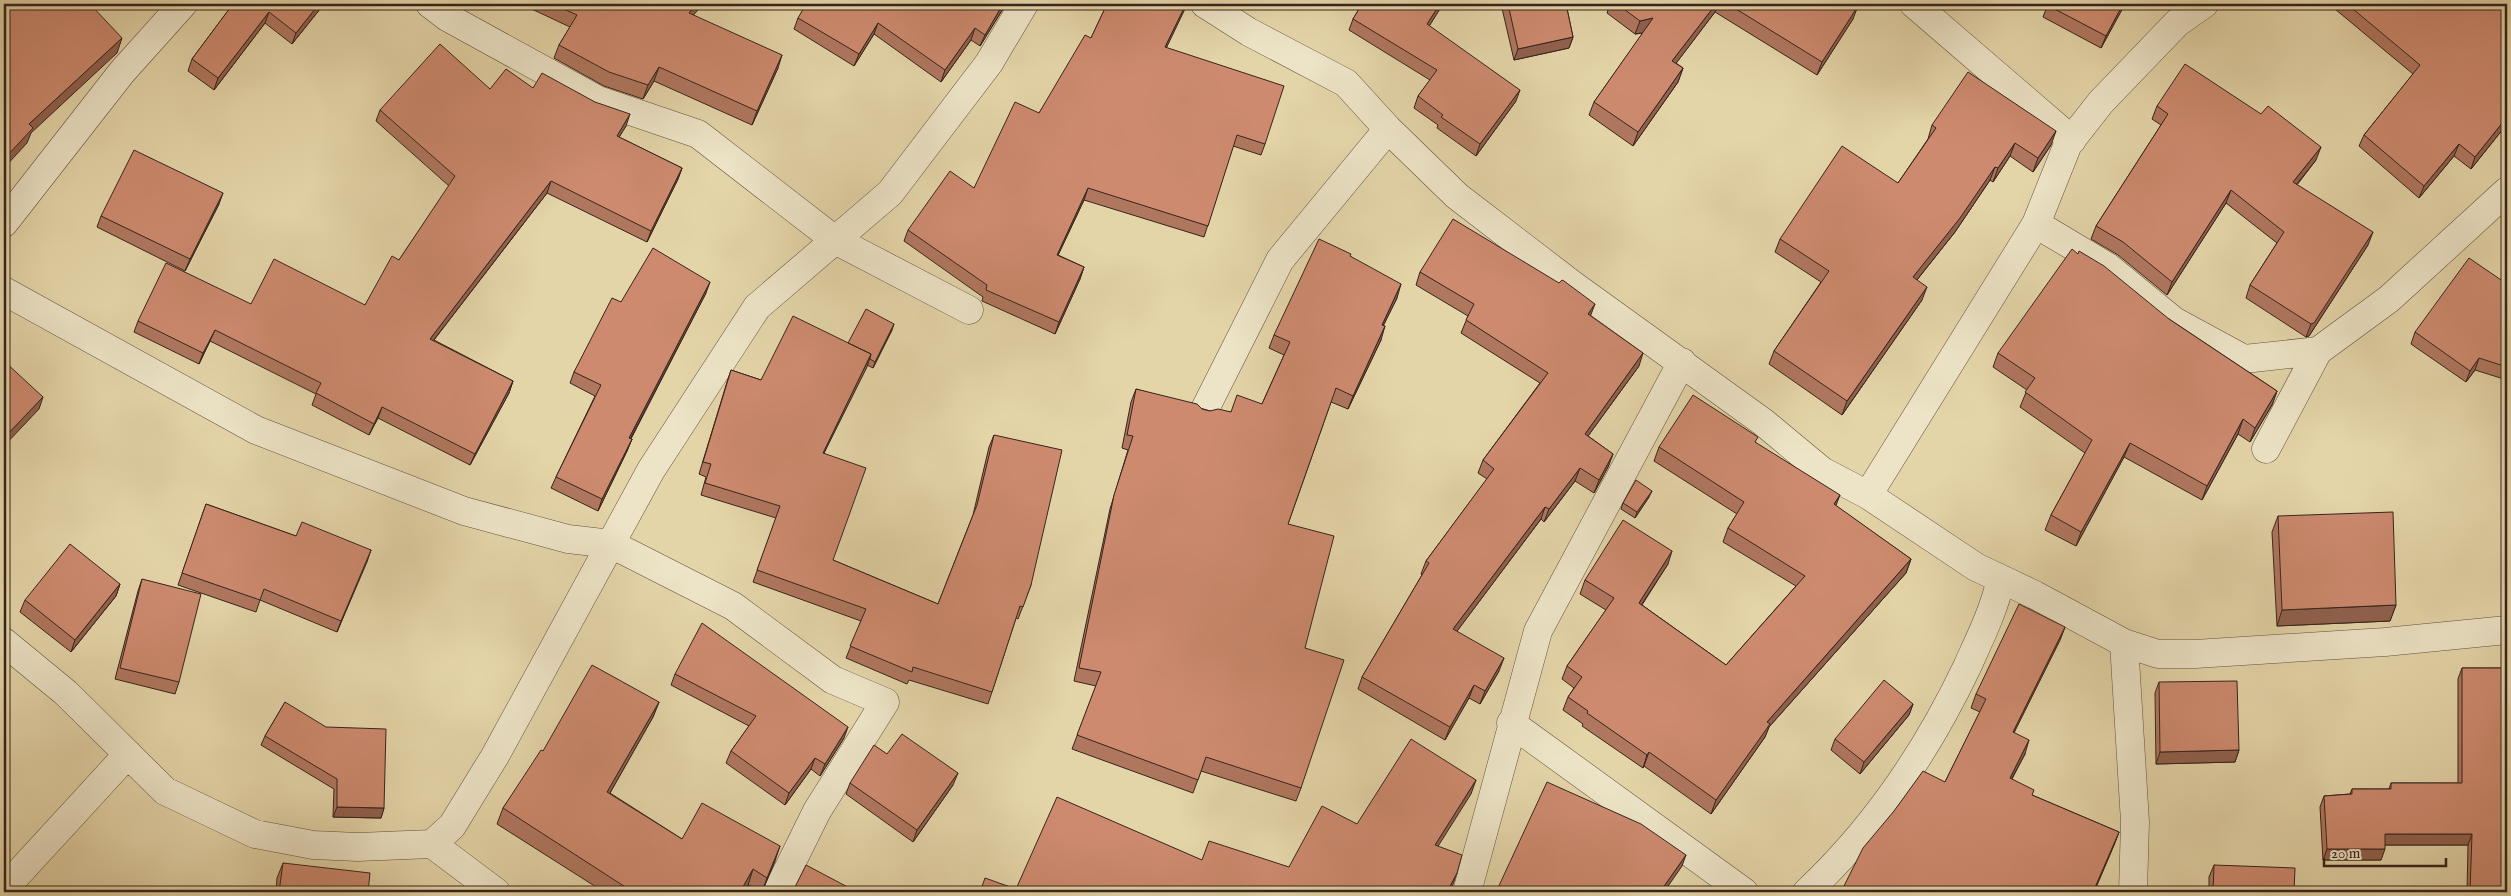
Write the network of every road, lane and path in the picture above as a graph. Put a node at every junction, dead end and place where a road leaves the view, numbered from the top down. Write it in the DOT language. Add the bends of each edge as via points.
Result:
graph roads {
  1 [pos="183,4"];
  2 [pos="430,4"];
  3 [pos="1024,4"];
  4 [pos="1205,4"];
  5 [pos="1914,4"];
  6 [pos="2204,4"];
  7 [pos="1388,129"];
  8 [pos="2072,140"];
  9 [pos="2507,191"];
  10 [pos="4,223"];
  11 [pos="2036,224"];
  12 [pos="835,240"];
  13 [pos="4,291"];
  14 [pos="969,310"];
  15 [pos="2318,351"];
  16 [pos="1682,362"];
  17 [pos="1205,409"];
  18 [pos="2266,449"];
  19 [pos="1868,495"];
  20 [pos="611,544"];
  21 [pos="2001,579"];
  22 [pos="2507,630"];
  23 [pos="4,642"];
  24 [pos="2124,643"];
  25 [pos="1511,723"];
  26 [pos="128,754"];
  27 [pos="432,844"];
  28 [pos="4,889"];
  29 [pos="496,892"];
  30 [pos="777,892"];
  31 [pos="1467,892"];
  32 [pos="1744,892"];
  33 [pos="1807,892"];
  34 [pos="2133,892"];
  1 -- 10 [label="street" via="122,72"];
  2 -- 12 [label="street" via="447,17 598,100 698,134"];
  3 -- 12 [label="street" via="989,63 890,193"];
  4 -- 7 [label="street" via="1249,32 1346,83"];
  5 -- 8 [label="street"];
  6 -- 8 [label="street" via="2178,23 2101,102"];
  7 -- 16 [label="street" via="1457,196 1572,285"];
  7 -- 17 [label="street" via="1280,260"];
  8 -- 11 [label="street"];
  9 -- 15 [label="street" via="2389,299"];
  11 -- 15 [label="street" via="2108,267 2174,321 2244,359"];
  11 -- 19 [label="street"];
  12 -- 14 [label="street"];
  12 -- 20 [label="street" via="757,307 651,470"];
  13 -- 20 [label="street" via="256,430 464,511 568,539"];
  15 -- 18 [label="street"];
  16 -- 19 [label="street" via="1763,422 1822,472"];
  16 -- 25 [label="street" via="1538,631"];
  19 -- 21 [label="street" via="1976,567"];
  20 -- 27 [label="street" via="495,756 452,826"];
  20 -- 30 [label="street" via="733,606 833,680 886,702 817,811"];
  21 -- 24 [label="street"];
  21 -- 33 [label="street" via="1996,602 1946,710 1891,799"];
  22 -- 24 [label="street" via="2375,643 2195,654 2158,654"];
  23 -- 26 [label="street" via="66,694"];
  24 -- 34 [label="street" via="2135,822"];
  25 -- 31 [label="street"];
  25 -- 32 [label="street"];
  26 -- 27 [label="street" via="165,791 255,834 313,845"];
  26 -- 28 [label="street"];
  27 -- 29 [label="street"];
}
